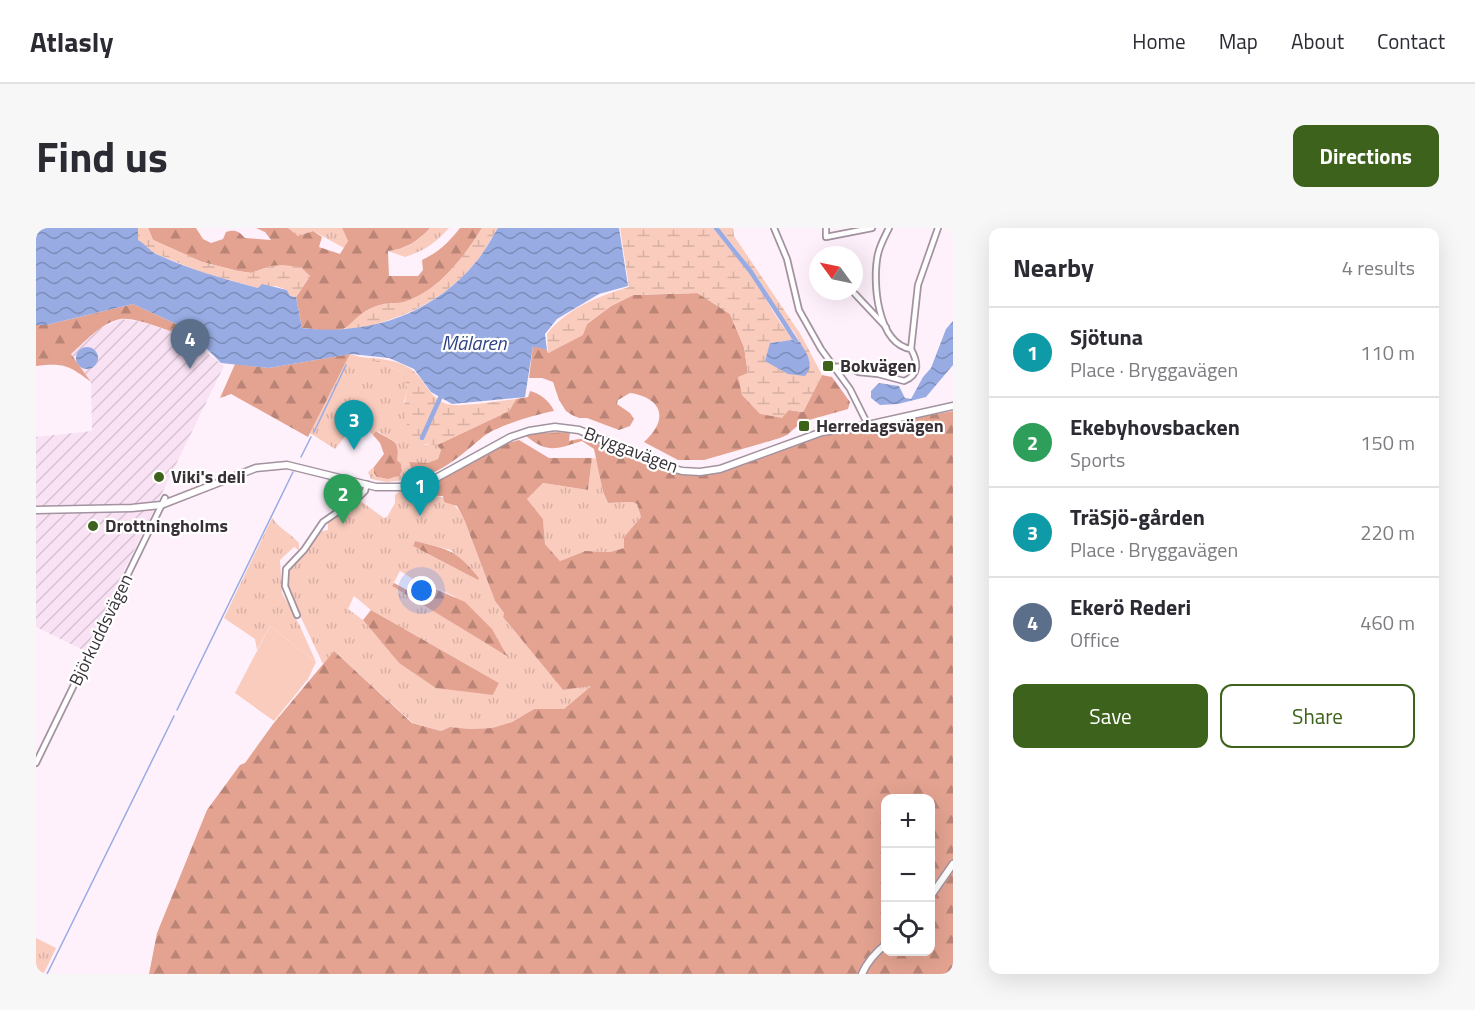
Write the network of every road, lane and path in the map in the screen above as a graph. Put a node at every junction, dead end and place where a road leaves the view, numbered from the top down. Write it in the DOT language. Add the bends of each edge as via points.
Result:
graph roads {
  1 [pos="774,228"];
  2 [pos="826,228"];
  3 [pos="872,228"];
  4 [pos="889,228"];
  5 [pos="938,228"];
  6 [pos="861,300"];
  7 [pos="886,327"];
  8 [pos="911,349"];
  9 [pos="834,367"];
  10 [pos="953,406"];
  11 [pos="868,425"];
  12 [pos="367,484"];
  13 [pos="165,498"];
  14 [pos="161,505"];
  15 [pos="36,510"];
  16 [pos="297,615"];
  17 [pos="36,763"];
  18 [pos="953,864"];
  19 [pos="935,890"];
  20 [pos="881,948"];
  21 [pos="862,974"];
  1 -- 9 [label="street" via="787,259 798,310"];
  2 -- 3 [label="street" via="826,237"];
  4 -- 7 [label="street" via="876,271 877,299"];
  5 -- 8 [label="street" via="920,278"];
  6 -- 7 [label="street"];
  7 -- 8 [label="street" via="899,344"];
  8 -- 9 [label="street" via="917,366 914,375 904,381 846,366"];
  9 -- 11 [label="street"];
  10 -- 11 [label="main road, Bryggavägen"];
  11 -- 12 [label="main road, Bryggavägen" via="822,432 720,469 700,472 662,465 579,430 555,427 504,441 427,483 392,488"];
  12 -- 14 [label="main road, Bryggavägen" via="287,465 256,468"];
  12 -- 16 [label="street" via="358,498 323,522 286,569 285,586"];
  13 -- 14 [label="street, Björkuddsvägen"];
  14 -- 15 [label="main road, Bryggavägen"];
  14 -- 17 [label="street, Björkuddsvägen"];
  18 -- 19 [label="main road"];
  20 -- 21 [label="main road"];
}
